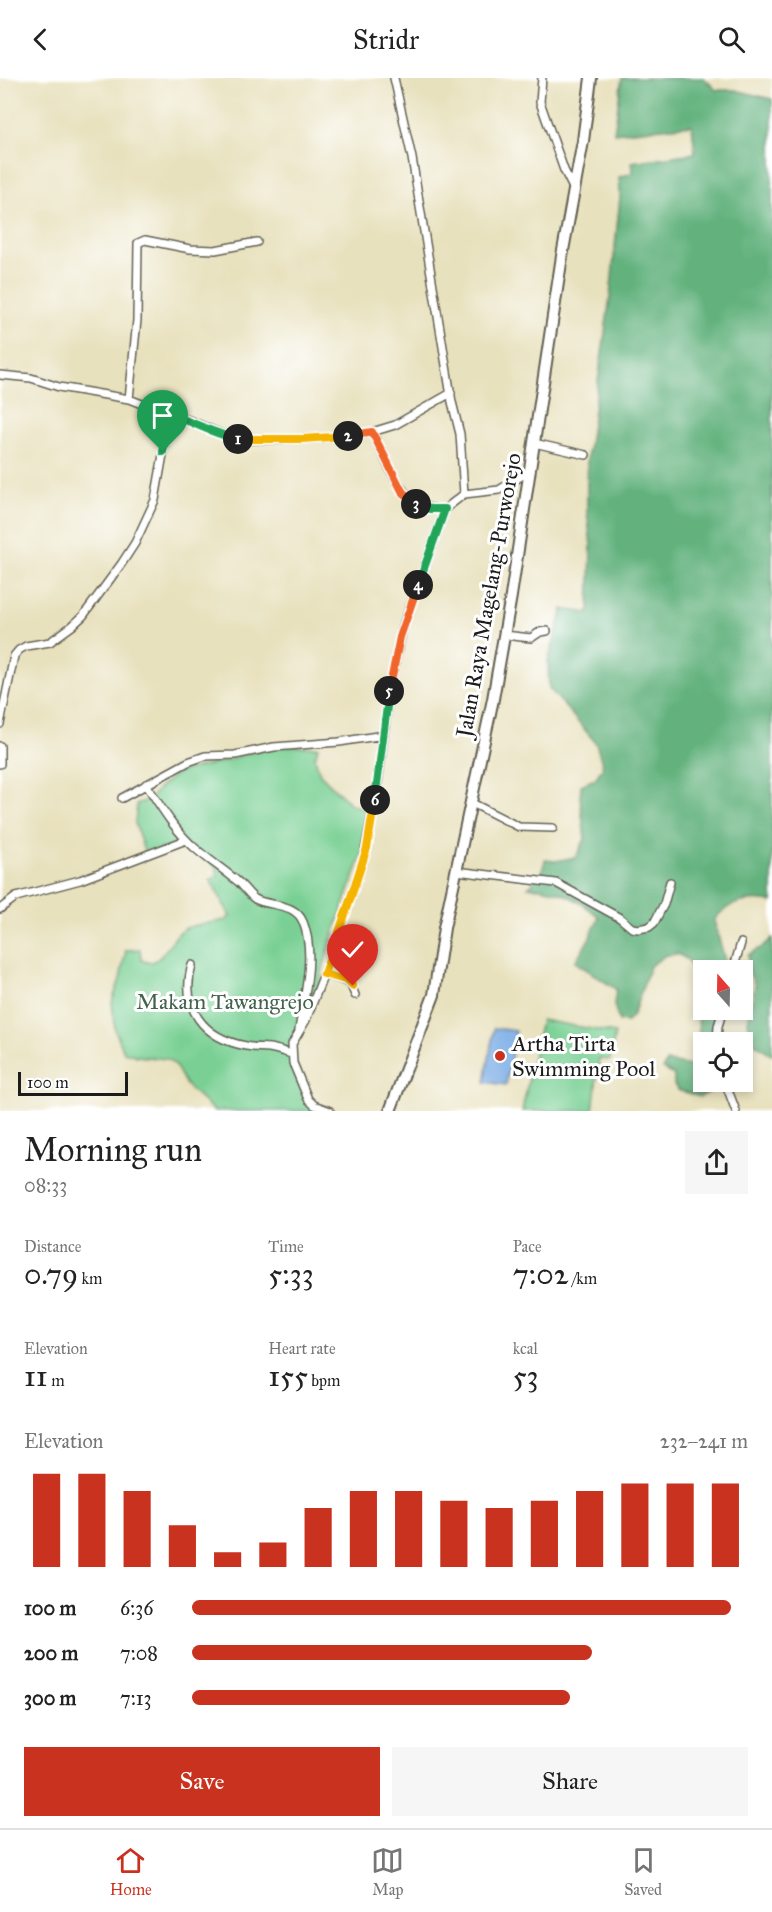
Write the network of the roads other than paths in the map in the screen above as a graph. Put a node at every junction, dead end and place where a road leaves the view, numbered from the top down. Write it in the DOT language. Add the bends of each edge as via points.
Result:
graph roads {
  1 [pos="394,78"];
  2 [pos="542,78"];
  3 [pos="591,78"];
  4 [pos="574,190"];
  5 [pos="258,242"];
  6 [pos="0,375"];
  7 [pos="451,393"];
  8 [pos="129,399"];
  9 [pos="170,415"];
  10 [pos="372,432"];
  11 [pos="534,443"];
  12 [pos="586,455"];
  13 [pos="531,470"];
  14 [pos="464,494"];
  15 [pos="445,509"];
  16 [pos="547,631"];
  17 [pos="504,635"];
  18 [pos="0,724"];
  19 [pos="384,735"];
  20 [pos="0,746"];
  21 [pos="0,764"];
  22 [pos="146,784"];
  23 [pos="122,798"];
  24 [pos="470,802"];
  25 [pos="553,828"];
  26 [pos="186,840"];
  27 [pos="456,871"];
  28 [pos="670,882"];
  29 [pos="0,909"];
  30 [pos="741,943"];
  31 [pos="736,960"];
  32 [pos="192,965"];
  33 [pos="324,974"];
  34 [pos="355,995"];
  35 [pos="298,1032"];
  36 [pos="292,1054"];
  37 [pos="729,1092"];
  38 [pos="330,1111"];
  39 [pos="390,1111"];
  40 [pos="736,1111"];
  1 -- 7 [label="street" via="412,158"];
  2 -- 4 [label="street" via="540,102"];
  3 -- 4 [label="main road, Jalan Raya Magelang-Purworejo"];
  4 -- 11 [label="main road, Jalan Raya Magelang-Purworejo"];
  5 -- 8 [label="street" via="215,250 145,240 138,243 137,320"];
  6 -- 8 [label="street"];
  7 -- 10 [label="street" via="395,425"];
  7 -- 14 [label="street" via="460,434"];
  8 -- 9 [label="street"];
  9 -- 10 [label="street" via="229,438 245,440"];
  9 -- 18 [label="street" via="155,500 135,543 83,616 50,642 26,646 14,656"];
  10 -- 15 [label="street" via="406,496 419,506"];
  11 -- 12 [label="street"];
  11 -- 13 [label="main road, Jalan Raya Magelang-Purworejo"];
  13 -- 14 [label="street" via="499,490"];
  13 -- 17 [label="main road, Jalan Raya Magelang-Purworejo"];
  14 -- 15 [label="street"];
  15 -- 19 [label="street" via="400,637"];
  16 -- 17 [label="street" via="531,638"];
  17 -- 24 [label="main road, Jalan Raya Magelang-Purworejo"];
  19 -- 22 [label="street" via="205,756"];
  19 -- 33 [label="street" via="365,855"];
  20 -- 21 [label="street"];
  22 -- 23 [label="street"];
  22 -- 26 [label="street"];
  24 -- 25 [label="street" via="519,827"];
  24 -- 27 [label="main road, Jalan Raya Magelang-Purworejo"];
  26 -- 29 [label="street" via="80,880 21,896"];
  26 -- 35 [label="street" via="254,898 285,907 303,921 309,963"];
  27 -- 28 [label="street" via="556,883 638,929 654,923"];
  27 -- 39 [label="main road, Jalan Raya Magelang-Purworejo" via="434,995"];
  30 -- 31 [label="street"];
  32 -- 36 [label="street" via="189,995 195,1015 207,1029 246,1046"];
  33 -- 34 [label="street" via="350,982"];
  33 -- 35 [label="street"];
  35 -- 36 [label="street"];
  36 -- 38 [label="street" via="309,1101"];
  37 -- 40 [label="street"];
}
